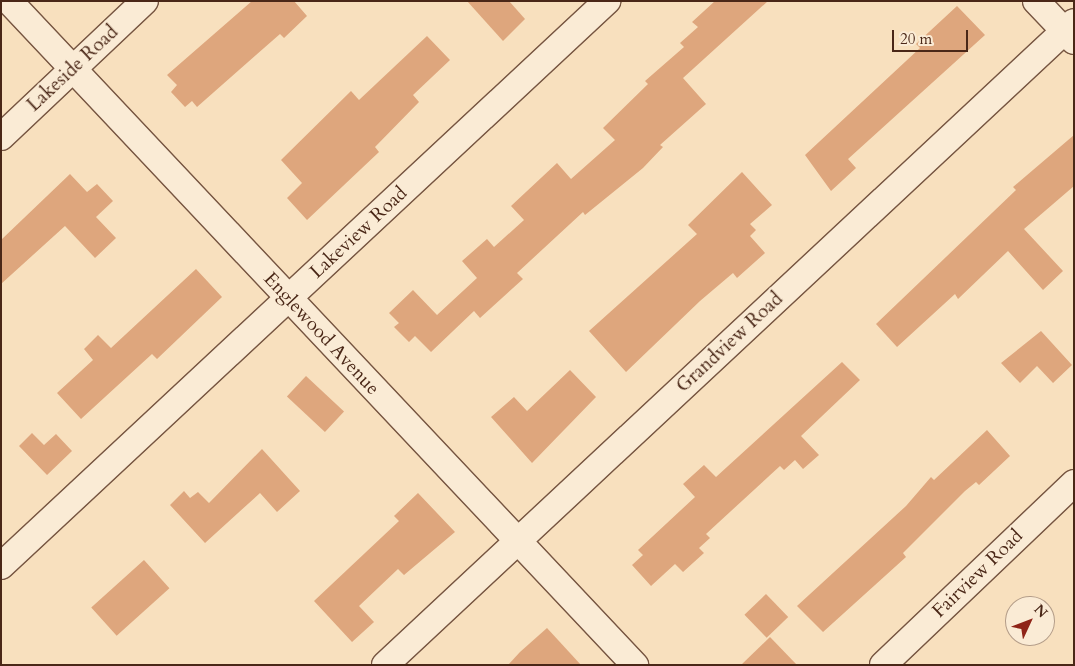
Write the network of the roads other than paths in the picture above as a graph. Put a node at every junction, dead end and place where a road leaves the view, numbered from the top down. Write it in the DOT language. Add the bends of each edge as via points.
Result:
graph roads {
  1 [pos="9,1"];
  2 [pos="145,1"];
  3 [pos="607,1"];
  4 [pos="1036,1"];
  5 [pos="1070,31"];
  6 [pos="73,69"];
  7 [pos="1,137"];
  8 [pos="288,299"];
  9 [pos="1074,483"];
  10 [pos="518,541"];
  11 [pos="1,566"];
  12 [pos="385,665"];
  13 [pos="635,665"];
  14 [pos="883,665"];
  1 -- 6 [label="street, Englewood Avenue"];
  2 -- 6 [label="street, Lakeside Road"];
  3 -- 8 [label="street, Lakeview Road"];
  4 -- 5 [label="street"];
  5 -- 10 [label="street, Grandview Road"];
  6 -- 7 [label="street, Lakeside Road"];
  6 -- 8 [label="street, Englewood Avenue"];
  8 -- 10 [label="street, Englewood Avenue"];
  8 -- 11 [label="street, Lakeview Road"];
  9 -- 14 [label="street, Fairview Road"];
  10 -- 12 [label="street, Grandview Road"];
  10 -- 13 [label="street, Englewood Avenue"];
}
